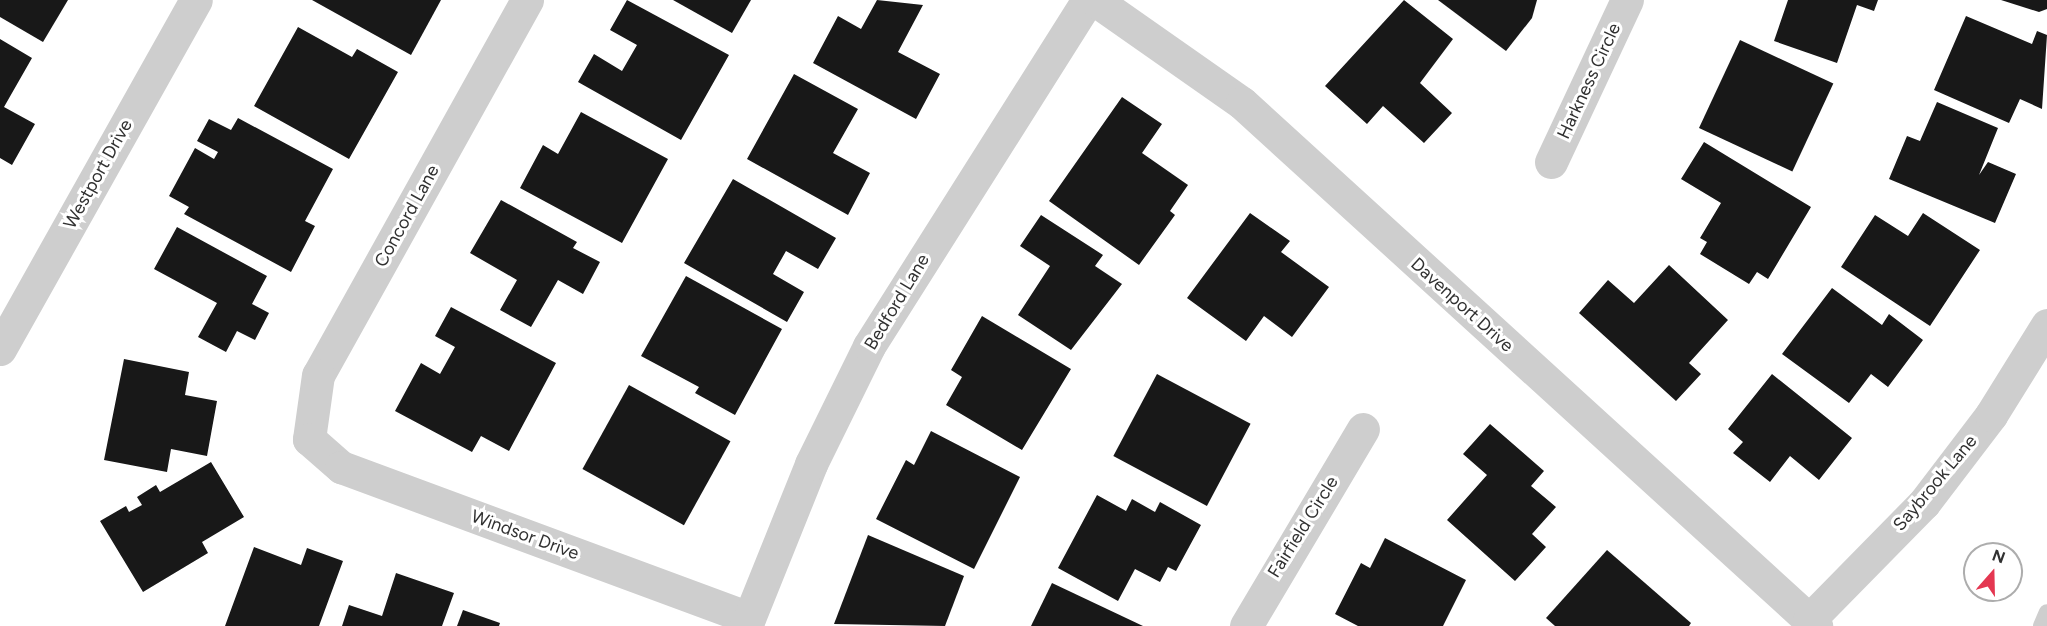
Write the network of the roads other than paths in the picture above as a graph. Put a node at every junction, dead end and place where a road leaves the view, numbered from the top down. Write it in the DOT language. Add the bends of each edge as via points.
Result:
graph roads {
  1 [pos="196,0"];
  2 [pos="527,0"];
  3 [pos="1088,0"];
  4 [pos="1095,0"];
  5 [pos="1627,0"];
  6 [pos="1551,162"];
  7 [pos="2047,325"];
  8 [pos="0,349"];
  9 [pos="1363,429"];
  10 [pos="309,439"];
  11 [pos="2047,612"];
  12 [pos="748,622"];
  13 [pos="1809,624"];
  14 [pos="1246,626"];
  15 [pos="2041,626"];
  1 -- 8 [label="street, Westport Drive"];
  2 -- 10 [label="street, Concord Lane" via="318,375"];
  3 -- 12 [label="street, Bedford Lane" via="869,346 812,464"];
  4 -- 13 [label="street, Davenport Drive" via="1242,103"];
  5 -- 6 [label="street, Harkness Circle"];
  7 -- 13 [label="street, Saybrook Lane" via="1991,416 1924,503"];
  9 -- 14 [label="street, Fairfield Circle"];
  10 -- 12 [label="street, Windsor Drive" via="341,466"];
  11 -- 15 [label="lane"];
}
